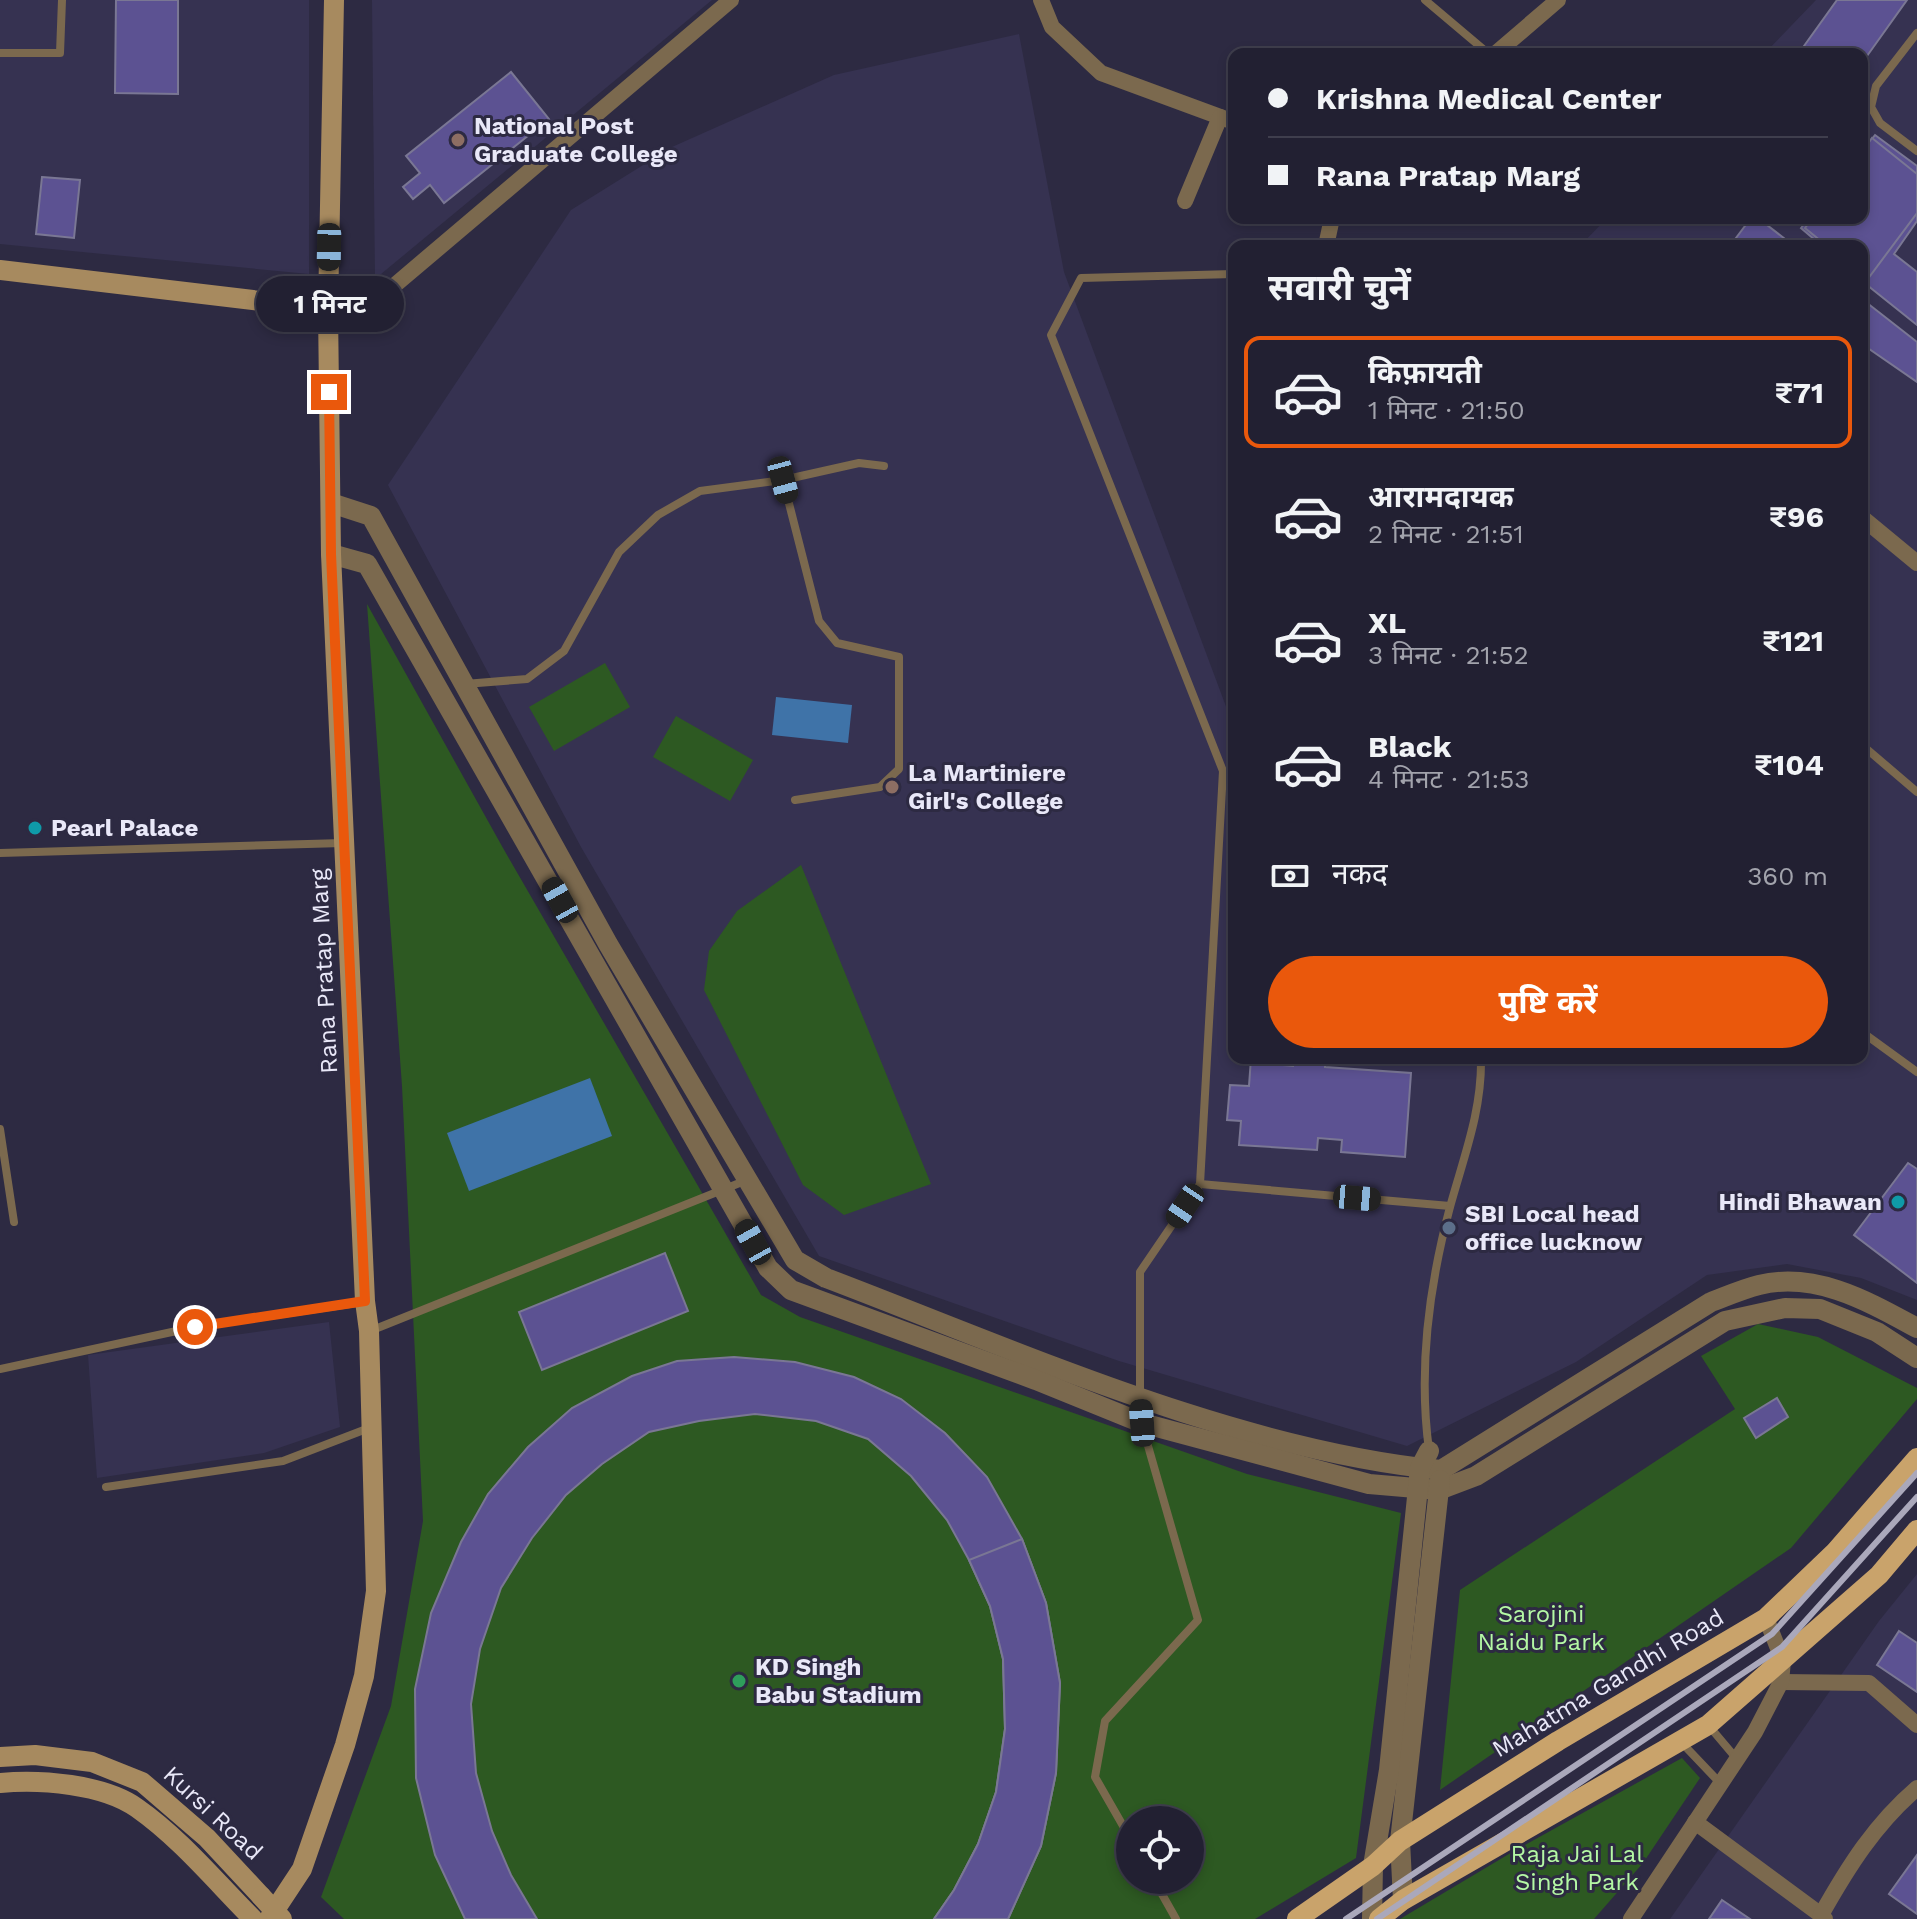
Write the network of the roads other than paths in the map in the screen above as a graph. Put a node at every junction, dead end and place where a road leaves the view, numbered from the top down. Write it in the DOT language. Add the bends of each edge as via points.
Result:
graph roads {
  1 [pos="62,0"];
  2 [pos="334,0"];
  3 [pos="731,0"];
  4 [pos="1041,0"];
  5 [pos="1425,0"];
  6 [pos="1558,0"];
  7 [pos="1917,33"];
  8 [pos="1485,48"];
  9 [pos="1499,48"];
  10 [pos="0,53"];
  11 [pos="1227,120"];
  12 [pos="1917,151"];
  13 [pos="1185,201"];
  14 [pos="0,270"];
  15 [pos="1228,274"];
  16 [pos="395,285"];
  17 [pos="328,309"];
  18 [pos="884,466"];
  19 [pos="783,480"];
  20 [pos="331,503"];
  21 [pos="1868,522"];
  22 [pos="331,554"];
  23 [pos="1917,563"];
  24 [pos="464,684"];
  25 [pos="1868,750"];
  26 [pos="1917,792"];
  27 [pos="795,800"];
  28 [pos="344,843"];
  29 [pos="0,853"];
  30 [pos="1868,1036"];
  31 [pos="1481,1064"];
  32 [pos="1917,1072"];
  33 [pos="0,1129"];
  34 [pos="748,1179"];
  35 [pos="1200,1184"];
  36 [pos="724,1189"];
  37 [pos="1450,1206"];
  38 [pos="14,1222"];
  39 [pos="365,1301"];
  40 [pos="1917,1328"];
  41 [pos="369,1331"];
  42 [pos="1917,1358"];
  43 [pos="0,1369"];
  44 [pos="1140,1397"];
  45 [pos="1142,1423"];
  46 [pos="370,1427"];
  47 [pos="1917,1458"];
  48 [pos="1432,1470"];
  49 [pos="106,1487"];
  50 [pos="1418,1490"];
  51 [pos="1917,1530"];
  52 [pos="1766,1618"];
  53 [pos="1783,1661"];
  54 [pos="1781,1682"];
  55 [pos="1708,1725"];
  56 [pos="1917,1725"];
  57 [pos="1681,1742"];
  58 [pos="0,1757"];
  59 [pos="1737,1759"];
  60 [pos="0,1783"];
  61 [pos="1721,1783"];
  62 [pos="1917,1788"];
  63 [pos="1116,1814"];
  64 [pos="1695,1822"];
  65 [pos="1400,1841"];
  66 [pos="1373,1866"];
  67 [pos="1162,1894"];
  68 [pos="1403,1900"];
  69 [pos="249,1915"];
  70 [pos="1823,1917"];
  71 [pos="269,1919"];
  72 [pos="282,1919"];
  73 [pos="1176,1919"];
  74 [pos="1297,1919"];
  75 [pos="1372,1919"];
  76 [pos="1379,1919"];
  77 [pos="1631,1919"];
  1 -- 10 [label="lane" via="60,53"];
  2 -- 17 [label="main road, Rana Pratap Marg"];
  3 -- 16 [label="street"];
  4 -- 11 [label="street" via="1052,27 1101,73"];
  5 -- 8 [label="lane"];
  6 -- 9 [label="street"];
  7 -- 12 [label="lane" via="1876,86 1871,107 1880,123"];
  11 -- 13 [label="street"];
  14 -- 17 [label="main road"];
  15 -- 35 [label="lane" via="1081,278 1051,335 1223,771"];
  17 -- 20 [label="main road, Rana Pratap Marg"];
  18 -- 19 [label="lane" via="859,463"];
  19 -- 24 [label="lane" via="700,491 658,515 619,552 564,651 527,679"];
  19 -- 27 [label="lane" via="819,621 837,643 899,657 899,769 880,787"];
  20 -- 22 [label="main road, Rana Pratap Marg"];
  20 -- 24 [label="street" via="371,516"];
  21 -- 23 [label="street"];
  22 -- 28 [label="main road, Rana Pratap Marg"];
  22 -- 36 [label="street" via="367,564"];
  24 -- 34 [label="street" via="608,944"];
  25 -- 26 [label="lane"];
  28 -- 29 [label="lane"];
  28 -- 39 [label="main road, Rana Pratap Marg"];
  30 -- 32 [label="lane"];
  31 -- 37 [label="lane" via="1478,1115"];
  33 -- 38 [label="lane"];
  34 -- 36 [label="lane"];
  34 -- 44 [label="street" via="795,1260 826,1278"];
  35 -- 37 [label="lane"];
  35 -- 44 [label="lane" via="1140,1272"];
  36 -- 41 [label="lane"];
  36 -- 45 [label="street" via="768,1268 791,1290"];
  37 -- 48 [label="lane" via="1426,1338 1424,1414"];
  39 -- 41 [label="main road, Rana Pratap Marg"];
  39 -- 43 [label="lane" via="195,1327"];
  40 -- 48 [label="street" via="1853,1294 1801,1282 1760,1284 1711,1302"];
  41 -- 46 [label="main road, Rana Pratap Marg"];
  42 -- 48 [label="street" via="1877,1332 1820,1309 1785,1308 1725,1321 1476,1476"];
  44 -- 45 [label="lane"];
  44 -- 48 [label="street" via="1274,1436 1399,1467"];
  45 -- 50 [label="street" via="1369,1484"];
  45 -- 63 [label="lane" via="1198,1620 1105,1721 1095,1777"];
  46 -- 49 [label="lane" via="283,1461"];
  46 -- 71 [label="main road, Rana Pratap Marg" via="376,1591 364,1676 302,1869"];
  47 -- 52 [label="main road, Mahatma Gandhi Road" via="1835,1552"];
  48 -- 50 [label="street"];
  48 -- 65 [label="street"];
  50 -- 66 [label="street" via="1389,1770"];
  51 -- 53 [label="main road" via="1879,1575"];
  52 -- 53 [label="street"];
  52 -- 65 [label="main road, Mahatma Gandhi Road"];
  53 -- 54 [label="street"];
  53 -- 55 [label="main road"];
  54 -- 56 [label="street" via="1869,1683"];
  54 -- 59 [label="street"];
  55 -- 57 [label="main road"];
  55 -- 59 [label="lane"];
  57 -- 61 [label="lane"];
  57 -- 68 [label="main road"];
  58 -- 72 [label="main road, Kursi Road, bridge" via="92,1762 142,1782 207,1838"];
  59 -- 61 [label="street"];
  60 -- 69 [label="main road, Kursi Road" via="27,1780 84,1788 135,1806"];
  61 -- 64 [label="street"];
  62 -- 70 [label="street" via="1885,1815 1848,1868"];
  64 -- 70 [label="street"];
  64 -- 77 [label="street"];
  65 -- 66 [label="main road, Mahatma Gandhi Road"];
  65 -- 68 [label="street"];
  66 -- 74 [label="main road, Mahatma Gandhi Road"];
  66 -- 75 [label="street"];
  67 -- 73 [label="lane"];
  68 -- 76 [label="main road"];
}
